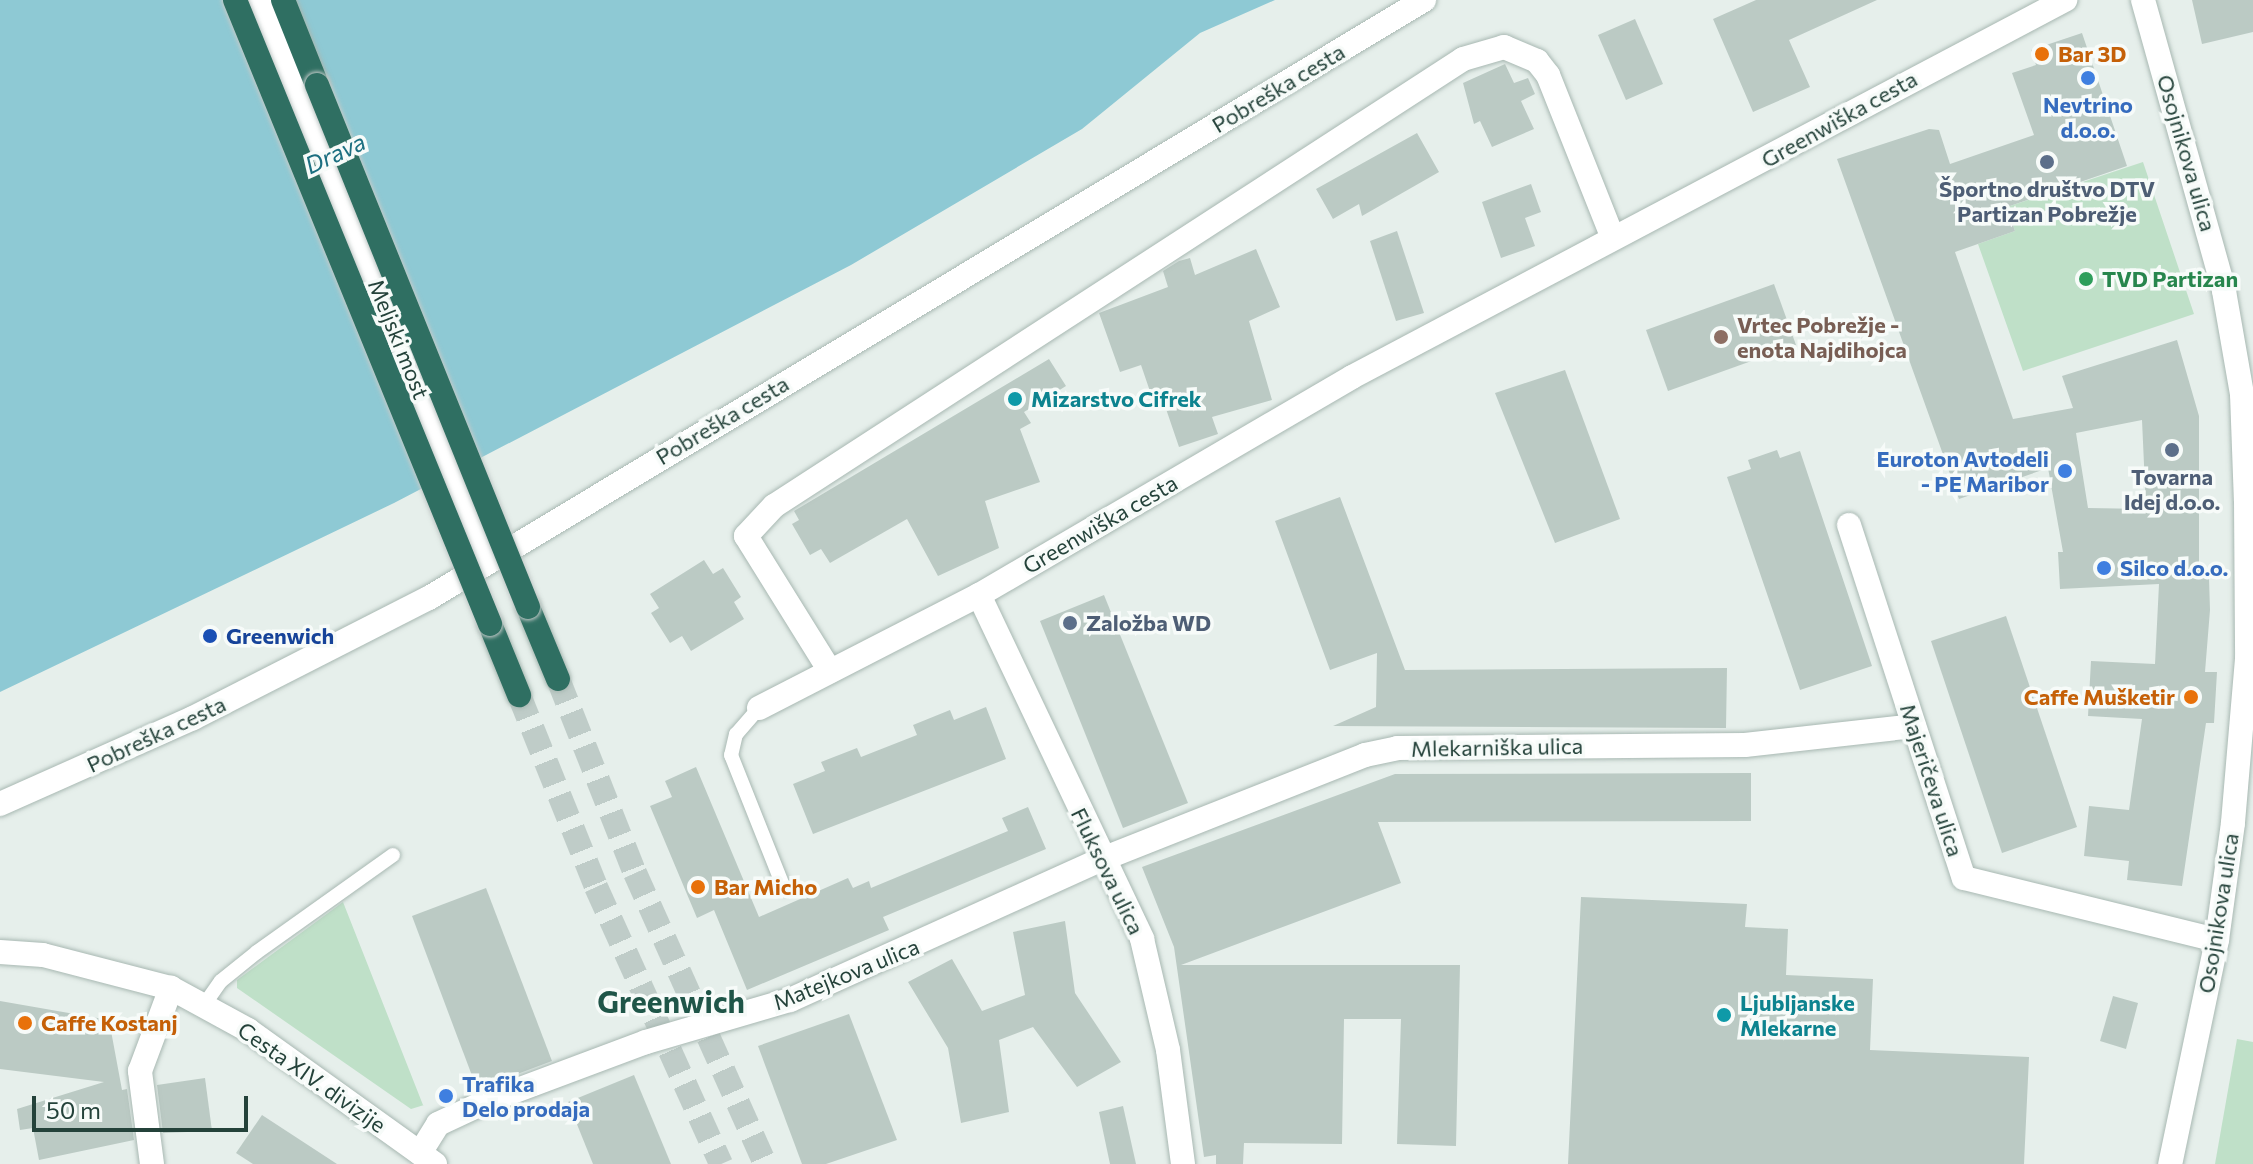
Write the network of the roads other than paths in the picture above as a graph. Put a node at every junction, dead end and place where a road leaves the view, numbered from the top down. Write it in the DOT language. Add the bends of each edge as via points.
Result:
graph roads {
  1 [pos="235,0"];
  2 [pos="260,0"];
  3 [pos="283,0"];
  4 [pos="1424,0"];
  5 [pos="2065,0"];
  6 [pos="2143,0"];
  7 [pos="1613,238"];
  8 [pos="1849,525"];
  9 [pos="490,561"];
  10 [pos="979,595"];
  11 [pos="830,671"];
  12 [pos="558,679"];
  13 [pos="519,695"];
  14 [pos="759,708"];
  15 [pos="1914,726"];
  16 [pos="0,804"];
  17 [pos="393,855"];
  18 [pos="1100,860"];
  19 [pos="784,888"];
  20 [pos="2217,940"];
  21 [pos="0,952"];
  22 [pos="171,988"];
  23 [pos="204,1005"];
  24 [pos="428,1159"];
  25 [pos="152,1164"];
  26 [pos="1183,1164"];
  27 [pos="2170,1164"];
  1 -- 13 [label="highway, Meljski most, bridge"];
  2 -- 9 [label="street, Meljski most"];
  3 -- 12 [label="highway, Meljski most, bridge"];
  4 -- 9 [label="street, Pobreška cesta"];
  5 -- 7 [label="street, Greenwiška cesta"];
  6 -- 20 [label="street, Osojnikova ulica" via="2206,216 2242,394 2247,659"];
  7 -- 10 [label="street, Greenwiška cesta" via="1352,377"];
  7 -- 11 [label="street" via="1548,75 1523,53 1504,47 1483,50 774,506 746,536"];
  8 -- 15 [label="street, Majeričeva ulica"];
  9 -- 16 [label="street, Pobreška cesta" via="361,635 221,705"];
  10 -- 11 [label="street, Greenwiška cesta"];
  10 -- 18 [label="street, Fluksova ulica"];
  11 -- 14 [label="street, Greenwiška cesta"];
  14 -- 19 [label="lane, Greenwiška cesta" via="736,734 731,755"];
  15 -- 18 [label="street, Mlekarniška ulica" via="1745,745 1397,748 1335,766"];
  15 -- 20 [label="street, Majeričeva ulica" via="1964,878"];
  17 -- 23 [label="lane" via="257,952 221,981"];
  18 -- 24 [label="street, Matejkova ulica" via="790,1000 646,1042 483,1103 438,1124"];
  18 -- 26 [label="street, Fluksova ulica" via="1142,939 1168,1050"];
  20 -- 27 [label="street, Osojnikova ulica"];
  21 -- 22 [label="street, Cesta XIV. divizije" via="43,955"];
  22 -- 23 [label="street, Cesta XIV. divizije"];
  22 -- 25 [label="street" via="140,1071"];
  23 -- 24 [label="street, Cesta XIV. divizije"];
}
